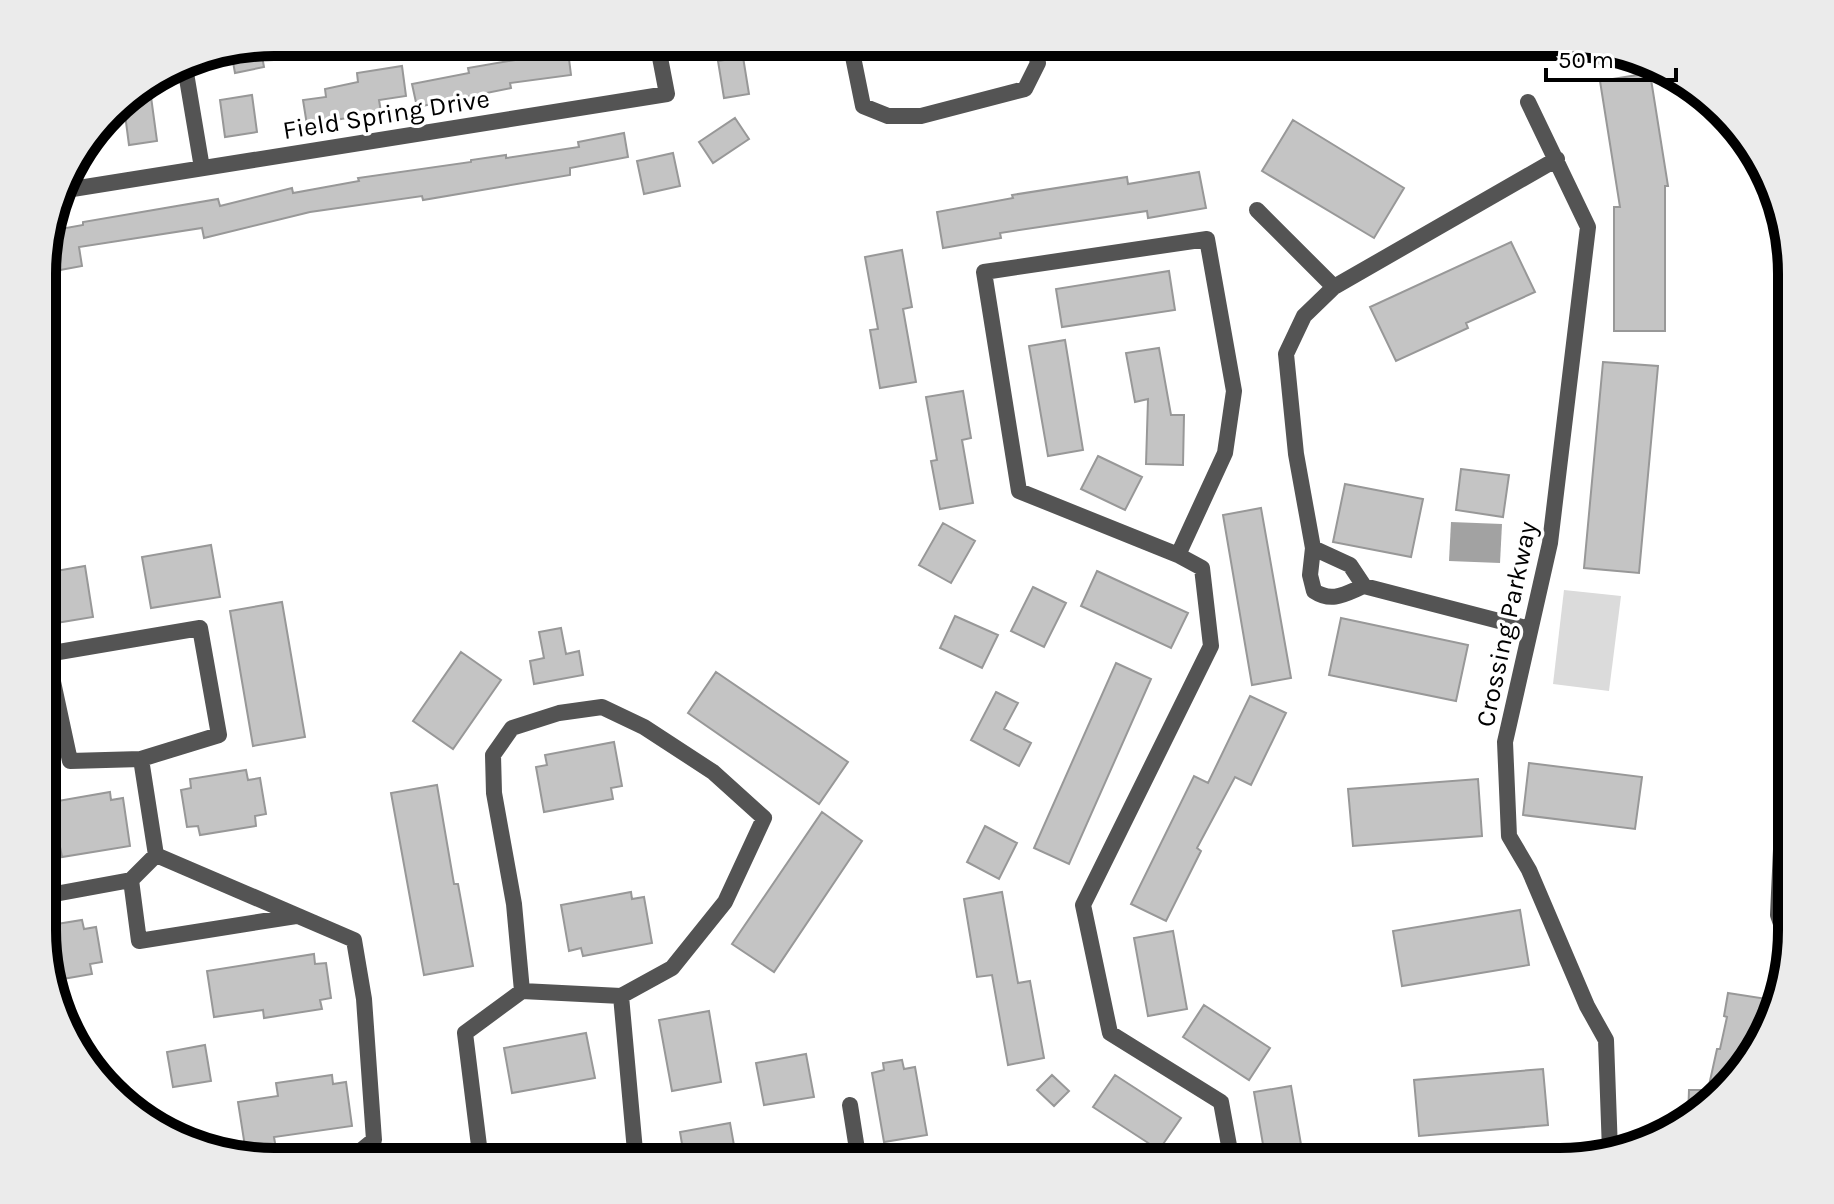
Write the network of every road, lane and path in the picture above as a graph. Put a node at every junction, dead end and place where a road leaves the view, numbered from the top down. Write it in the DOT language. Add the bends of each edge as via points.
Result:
graph roads {
  1 [pos="660,56"];
  2 [pos="853,56"];
  3 [pos="1036,56"];
  4 [pos="186,75"];
  5 [pos="1528,102"];
  6 [pos="1557,159"];
  7 [pos="202,168"];
  8 [pos="74,189"];
  9 [pos="1257,210"];
  10 [pos="1334,287"];
  11 [pos="1313,548"];
  12 [pos="1178,555"];
  13 [pos="1364,586"];
  14 [pos="1530,629"];
  15 [pos="56,652"];
  16 [pos="56,696"];
  17 [pos="141,759"];
  18 [pos="156,855"];
  19 [pos="131,880"];
  20 [pos="56,894"];
  21 [pos="298,916"];
  22 [pos="522,991"];
  23 [pos="621,996"];
  24 [pos="850,1105"];
  25 [pos="1610,1142"];
  26 [pos="364,1148"];
  27 [pos="479,1148"];
  28 [pos="635,1148"];
  29 [pos="857,1148"];
  30 [pos="1229,1148"];
  1 -- 7 [label="street, Field Spring Drive" via="667,94"];
  2 -- 3 [label="street" via="863,106 888,116 921,116 1025,89"];
  4 -- 7 [label="street"];
  5 -- 6 [label="street, Crossing Parkway"];
  6 -- 10 [label="street"];
  6 -- 14 [label="street, Crossing Parkway" via="1588,227 1550,543"];
  7 -- 8 [label="street, Field Spring Drive"];
  9 -- 10 [label="street"];
  10 -- 11 [label="street" via="1304,316 1286,354"];
  11 -- 13 [label="street" via="1350,565"];
  11 -- 13 [label="street" via="1314,591 1336,598"];
  12 -- 12 [label="street" via="1225,453 1234,391 1207,239 984,272 1019,491"];
  12 -- 30 [label="street" via="1202,568 1211,646 1083,905 1110,1033 1221,1102"];
  13 -- 14 [label="street"];
  14 -- 25 [label="street, Crossing Parkway" via="1505,742 1509,836 1606,1040"];
  15 -- 17 [label="street" via="200,628 219,735"];
  16 -- 17 [label="street" via="70,761"];
  17 -- 18 [label="street"];
  18 -- 19 [label="street"];
  18 -- 21 [label="street"];
  19 -- 20 [label="street"];
  19 -- 21 [label="street" via="139,941"];
  21 -- 26 [label="street" via="354,940 364,999 374,1140"];
  22 -- 23 [label="street"];
  22 -- 23 [label="street" via="493,755 512,728 602,707 713,772 764,818 725,902 672,968"];
  22 -- 27 [label="street" via="465,1033"];
  23 -- 28 [label="street"];
  24 -- 29 [label="street"];
}
